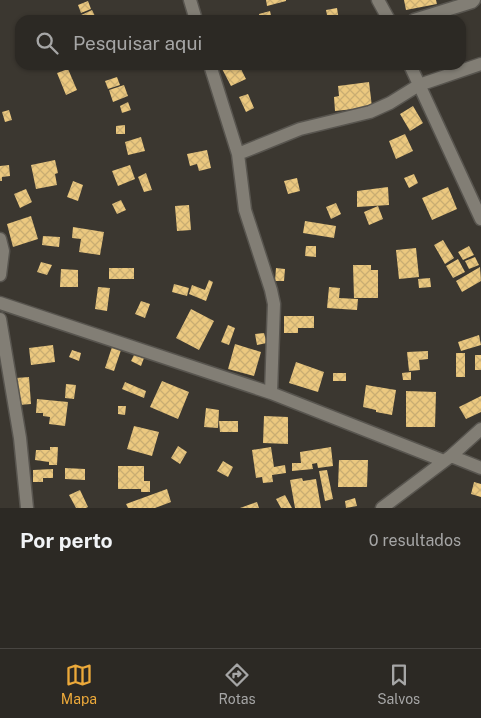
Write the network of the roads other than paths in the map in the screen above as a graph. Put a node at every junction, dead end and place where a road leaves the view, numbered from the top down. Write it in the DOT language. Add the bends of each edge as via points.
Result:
graph roads {
  1 [pos="190,0"];
  2 [pos="378,0"];
  3 [pos="474,0"];
  4 [pos="194,15"];
  5 [pos="386,15"];
  6 [pos="430,15"];
  7 [pos="481,64"];
  8 [pos="466,69"];
  9 [pos="212,70"];
  10 [pos="412,70"];
  11 [pos="463,70"];
  12 [pos="419,85"];
  13 [pos="238,154"];
  14 [pos="481,220"];
  15 [pos="0,239"];
  16 [pos="0,275"];
  17 [pos="0,303"];
  18 [pos="0,319"];
  19 [pos="271,393"];
  20 [pos="481,429"];
  21 [pos="447,459"];
  22 [pos="481,468"];
  23 [pos="27,508"];
  24 [pos="382,508"];
  1 -- 4 [label="street"];
  2 -- 5 [label="street"];
  3 -- 6 [label="street"];
  7 -- 8 [label="street"];
  9 -- 13 [label="street"];
  10 -- 12 [label="street"];
  11 -- 12 [label="street"];
  12 -- 13 [label="street" via="390,104 370,112 300,129"];
  12 -- 14 [label="street"];
  13 -- 19 [label="street" via="245,210 274,304"];
  15 -- 16 [label="street" via="3,251"];
  17 -- 19 [label="street"];
  18 -- 23 [label="street" via="20,438"];
  19 -- 21 [label="street"];
  20 -- 21 [label="street"];
  21 -- 22 [label="street"];
  21 -- 24 [label="street"];
}
